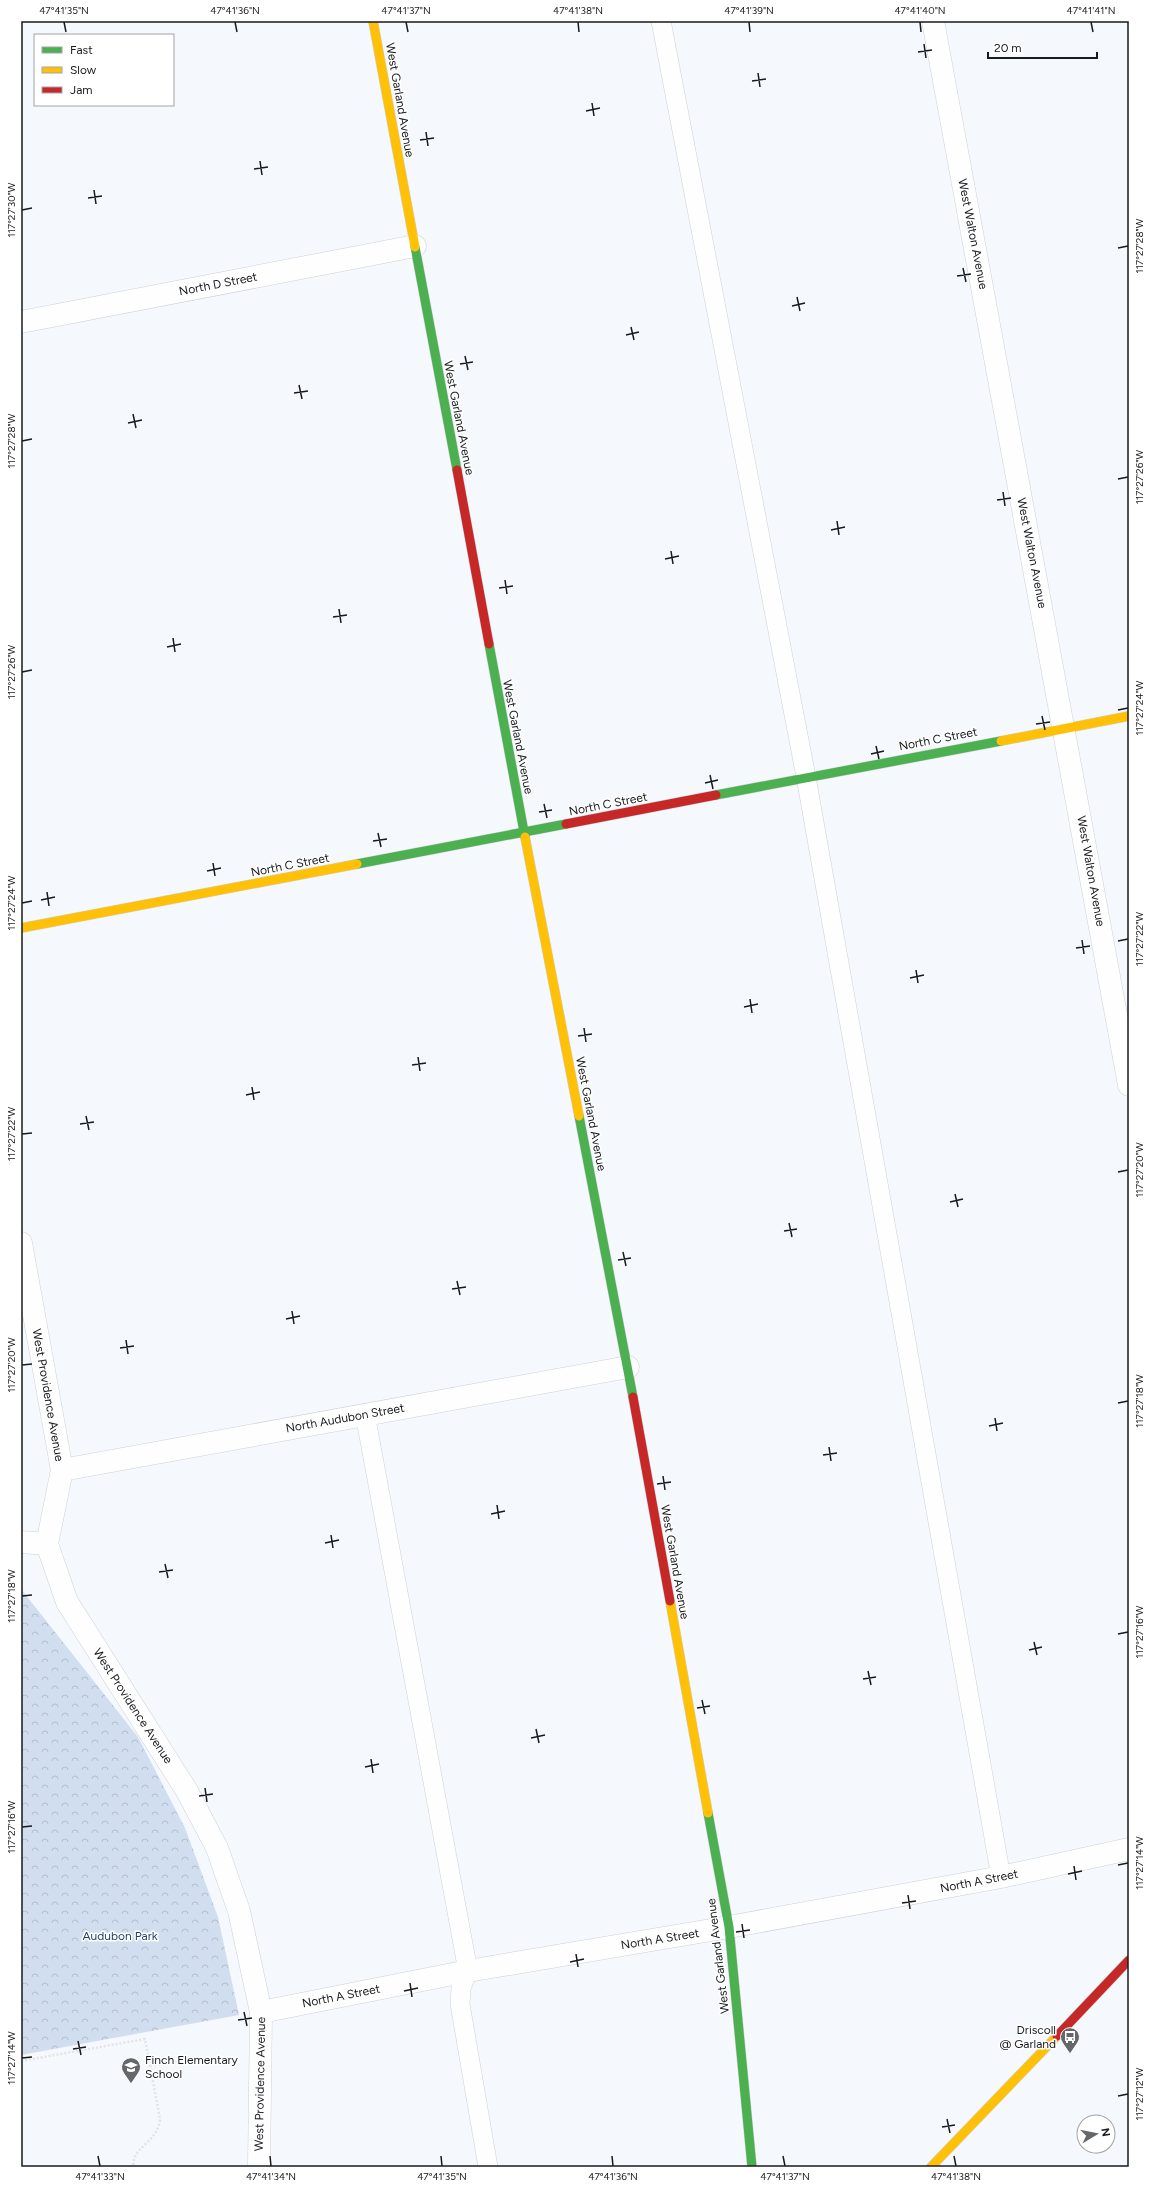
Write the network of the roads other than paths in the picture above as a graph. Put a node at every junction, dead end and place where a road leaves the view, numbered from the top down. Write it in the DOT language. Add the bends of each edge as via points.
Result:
graph roads {
  1 [pos="373,21"];
  2 [pos="661,21"];
  3 [pos="933,21"];
  4 [pos="414,246"];
  5 [pos="21,322"];
  6 [pos="1129,716"];
  7 [pos="1065,727"];
  8 [pos="806,777"];
  9 [pos="524,832"];
  10 [pos="21,928"];
  11 [pos="1129,1085"];
  12 [pos="21,1243"];
  13 [pos="628,1367"];
  14 [pos="365,1414"];
  15 [pos="62,1470"];
  16 [pos="21,1542"];
  17 [pos="47,1544"];
  18 [pos="1129,1849"];
  19 [pos="1001,1877"];
  20 [pos="729,1927"];
  21 [pos="1129,1960"];
  22 [pos="468,1971"];
  23 [pos="261,2012"];
  24 [pos="259,2167"];
  25 [pos="488,2167"];
  26 [pos="752,2167"];
  27 [pos="931,2167"];
  1 -- 4 [label="street, West Garland Avenue"];
  2 -- 8 [label="lane"];
  3 -- 7 [label="street, West Walton Avenue"];
  4 -- 5 [label="street, North D Street"];
  4 -- 9 [label="street, West Garland Avenue"];
  6 -- 7 [label="street, North C Street"];
  7 -- 8 [label="street, North C Street"];
  7 -- 11 [label="street, West Walton Avenue"];
  8 -- 9 [label="street, North C Street"];
  8 -- 19 [label="lane"];
  9 -- 10 [label="street, North C Street"];
  9 -- 13 [label="street, West Garland Avenue"];
  12 -- 15 [label="street, West Providence Avenue"];
  13 -- 14 [label="street, North Audubon Street"];
  13 -- 20 [label="street, West Garland Avenue"];
  14 -- 15 [label="street, North Audubon Street"];
  14 -- 22 [label="lane"];
  15 -- 17 [label="street, West Providence Avenue"];
  16 -- 17 [label="street"];
  17 -- 23 [label="street, West Providence Avenue" via="67,1602 188,1791 217,1848 239,1911"];
  18 -- 19 [label="street, North A Street"];
  19 -- 20 [label="street, North A Street"];
  20 -- 22 [label="street, North A Street"];
  20 -- 26 [label="street, West Garland Avenue"];
  21 -- 27 [label="street"];
  22 -- 23 [label="street, North A Street"];
  22 -- 25 [label="lane" via="460,1988 460,2004"];
  23 -- 24 [label="street, West Providence Avenue"];
}
